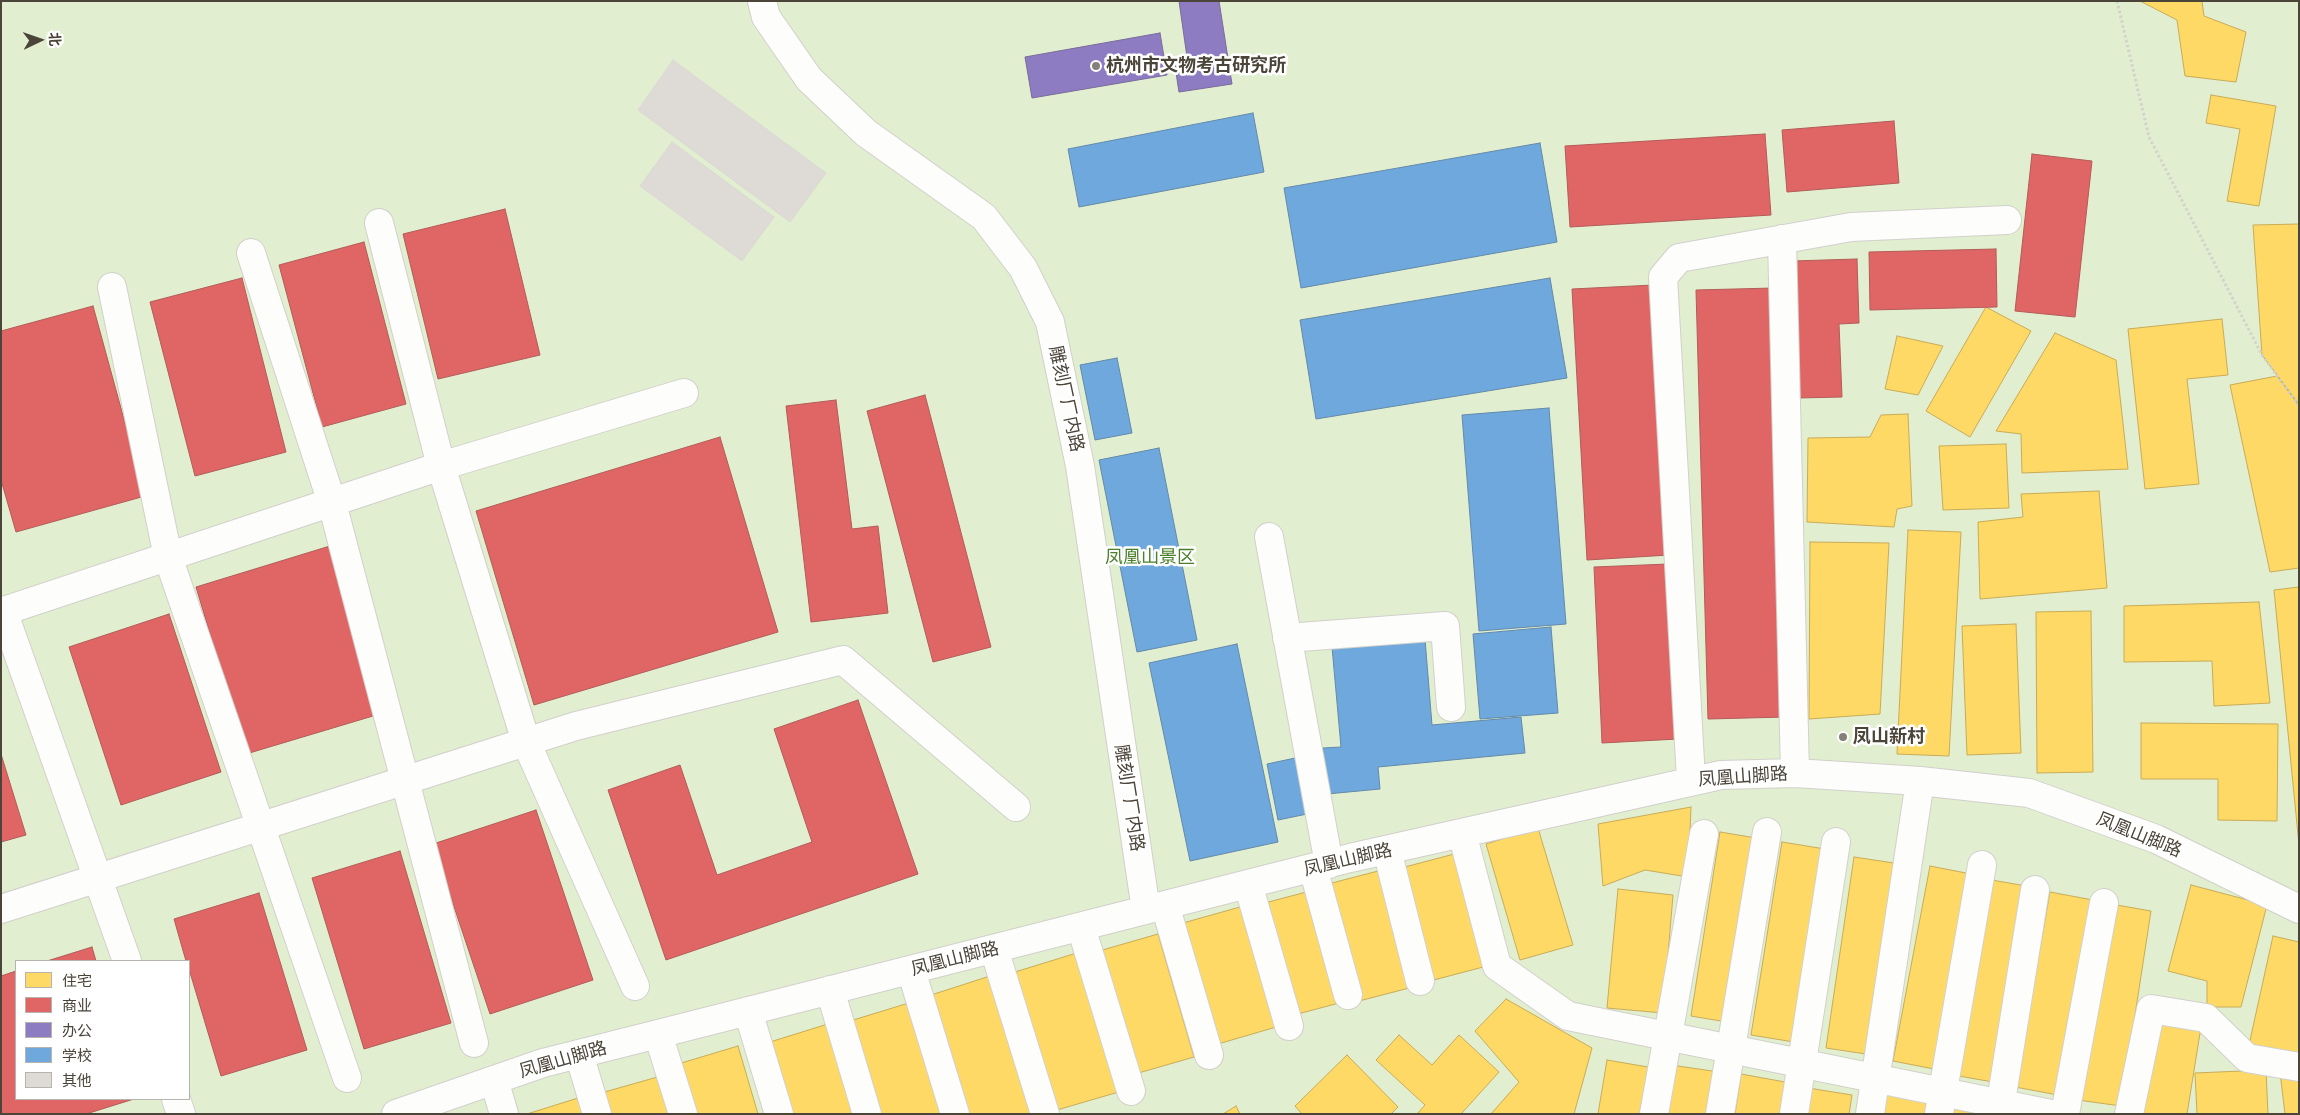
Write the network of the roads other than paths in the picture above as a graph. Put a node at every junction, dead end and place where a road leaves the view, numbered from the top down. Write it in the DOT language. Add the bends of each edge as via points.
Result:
graph roads {
  1 [pos="762,1"];
  2 [pos="2007,220"];
  3 [pos="379,223"];
  4 [pos="1782,238"];
  5 [pos="251,253"];
  6 [pos="112,287"];
  7 [pos="684,393"];
  8 [pos="441,466"];
  9 [pos="332,503"];
  10 [pos="1269,537"];
  11 [pos="168,557"];
  12 [pos="2,611"];
  13 [pos="1287,638"];
  14 [pos="1451,707"];
  15 [pos="526,742"];
  16 [pos="1795,773"];
  17 [pos="406,780"];
  18 [pos="1691,780"];
  19 [pos="1920,781"];
  20 [pos="1016,807"];
  21 [pos="261,826"];
  22 [pos="1767,832"];
  23 [pos="1462,833"];
  24 [pos="1704,834"];
  25 [pos="1836,842"];
  26 [pos="1386,850"];
  27 [pos="1982,865"];
  28 [pos="1321,866"];
  29 [pos="97,878"];
  30 [pos="1248,884"];
  31 [pos="2034,890"];
  32 [pos="2104,903"];
  33 [pos="1,908"];
  34 [pos="1156,908"];
  35 [pos="2299,909"];
  36 [pos="1081,927"];
  37 [pos="994,949"];
  38 [pos="127,960"];
  39 [pos="911,970"];
  40 [pos="1420,981"];
  41 [pos="635,986"];
  42 [pos="830,990"];
  43 [pos="1348,994"];
  44 [pos="748,1011"];
  45 [pos="1288,1026"];
  46 [pos="658,1034"];
  47 [pos="1668,1037"];
  48 [pos="474,1043"];
  49 [pos="1731,1049"];
  50 [pos="579,1054"];
  51 [pos="1209,1055"];
  52 [pos="1803,1063"];
  53 [pos="2299,1067"];
  54 [pos="1876,1077"];
  55 [pos="347,1078"];
  56 [pos="494,1080"];
  57 [pos="1131,1091"];
  58 [pos="176,1100"];
  59 [pos="1941,1102"];
  60 [pos="2000,1109"];
  61 [pos="182,1114"];
  62 [pos="396,1114"];
  63 [pos="504,1114"];
  64 [pos="597,1114"];
  65 [pos="683,1114"];
  66 [pos="780,1114"];
  67 [pos="868,1114"];
  68 [pos="955,1114"];
  69 [pos="1045,1114"];
  70 [pos="1654,1114"];
  71 [pos="1720,1114"];
  72 [pos="1794,1114"];
  73 [pos="1870,1114"];
  74 [pos="2051,1114"];
  75 [pos="2065,1114"];
  76 [pos="2129,1114"];
  1 -- 34 [label="street, 雕刻厂厂内路" via="766,17 809,79 866,133 984,217 1023,268 1050,322 1080,466"];
  2 -- 4 [label="street" via="1851,227"];
  3 -- 8 [label="street"];
  4 -- 16 [label="street"];
  4 -- 18 [label="street" via="1679,258 1663,277"];
  5 -- 9 [label="street"];
  6 -- 11 [label="street"];
  7 -- 8 [label="street"];
  8 -- 9 [label="street"];
  8 -- 15 [label="street"];
  9 -- 11 [label="street"];
  9 -- 17 [label="street"];
  10 -- 13 [label="street"];
  11 -- 12 [label="street"];
  11 -- 21 [label="street"];
  12 -- 29 [label="street"];
  13 -- 14 [label="street" via="1446,626"];
  13 -- 28 [label="street"];
  15 -- 17 [label="street"];
  15 -- 20 [label="street" via="576,726 843,660"];
  15 -- 41 [label="street"];
  16 -- 18 [label="street, 凤凰山脚路" via="1721,774"];
  16 -- 19 [label="street, 凤凰山脚路"];
  17 -- 21 [label="street"];
  17 -- 48 [label="street"];
  18 -- 23 [label="street, 凤凰山脚路"];
  19 -- 35 [label="street, 凤凰山脚路" via="2029,793 2156,839"];
  19 -- 54 [label="street"];
  21 -- 29 [label="street"];
  21 -- 55 [label="street"];
  22 -- 49 [label="street"];
  23 -- 26 [label="street, 凤凰山脚路"];
  23 -- 47 [label="street" via="1497,966 1568,1016"];
  24 -- 47 [label="street"];
  25 -- 52 [label="street"];
  26 -- 28 [label="street, 凤凰山脚路"];
  26 -- 40 [label="street"];
  27 -- 59 [label="street"];
  28 -- 30 [label="street, 凤凰山脚路"];
  28 -- 43 [label="street"];
  29 -- 33 [label="street"];
  29 -- 38 [label="street"];
  30 -- 34 [label="street, 凤凰山脚路"];
  30 -- 45 [label="street"];
  31 -- 60 [label="street"];
  32 -- 75 [label="street"];
  34 -- 36 [label="street, 凤凰山脚路"];
  34 -- 51 [label="street, 雕刻厂厂内路"];
  36 -- 37 [label="street, 凤凰山脚路"];
  36 -- 57 [label="street"];
  37 -- 39 [label="street, 凤凰山脚路"];
  37 -- 69 [label="street"];
  39 -- 42 [label="street, 凤凰山脚路"];
  39 -- 68 [label="street"];
  42 -- 44 [label="street, 凤凰山脚路"];
  42 -- 67 [label="street"];
  44 -- 46 [label="street, 凤凰山脚路"];
  44 -- 66 [label="street"];
  46 -- 50 [label="street, 凤凰山脚路"];
  46 -- 65 [label="street"];
  47 -- 49 [label="street"];
  47 -- 70 [label="street"];
  49 -- 52 [label="street"];
  49 -- 71 [label="street"];
  50 -- 56 [label="street, 凤凰山脚路"];
  50 -- 64 [label="street"];
  52 -- 54 [label="street"];
  52 -- 72 [label="street"];
  53 -- 76 [label="street" via="2247,1058 2206,1018 2151,1009"];
  54 -- 59 [label="street"];
  54 -- 73 [label="street"];
  56 -- 62 [label="street, 凤凰山脚路"];
  56 -- 63 [label="street"];
  58 -- 61 [label="street"];
  59 -- 60 [label="street"];
  60 -- 74 [label="street"];
}
